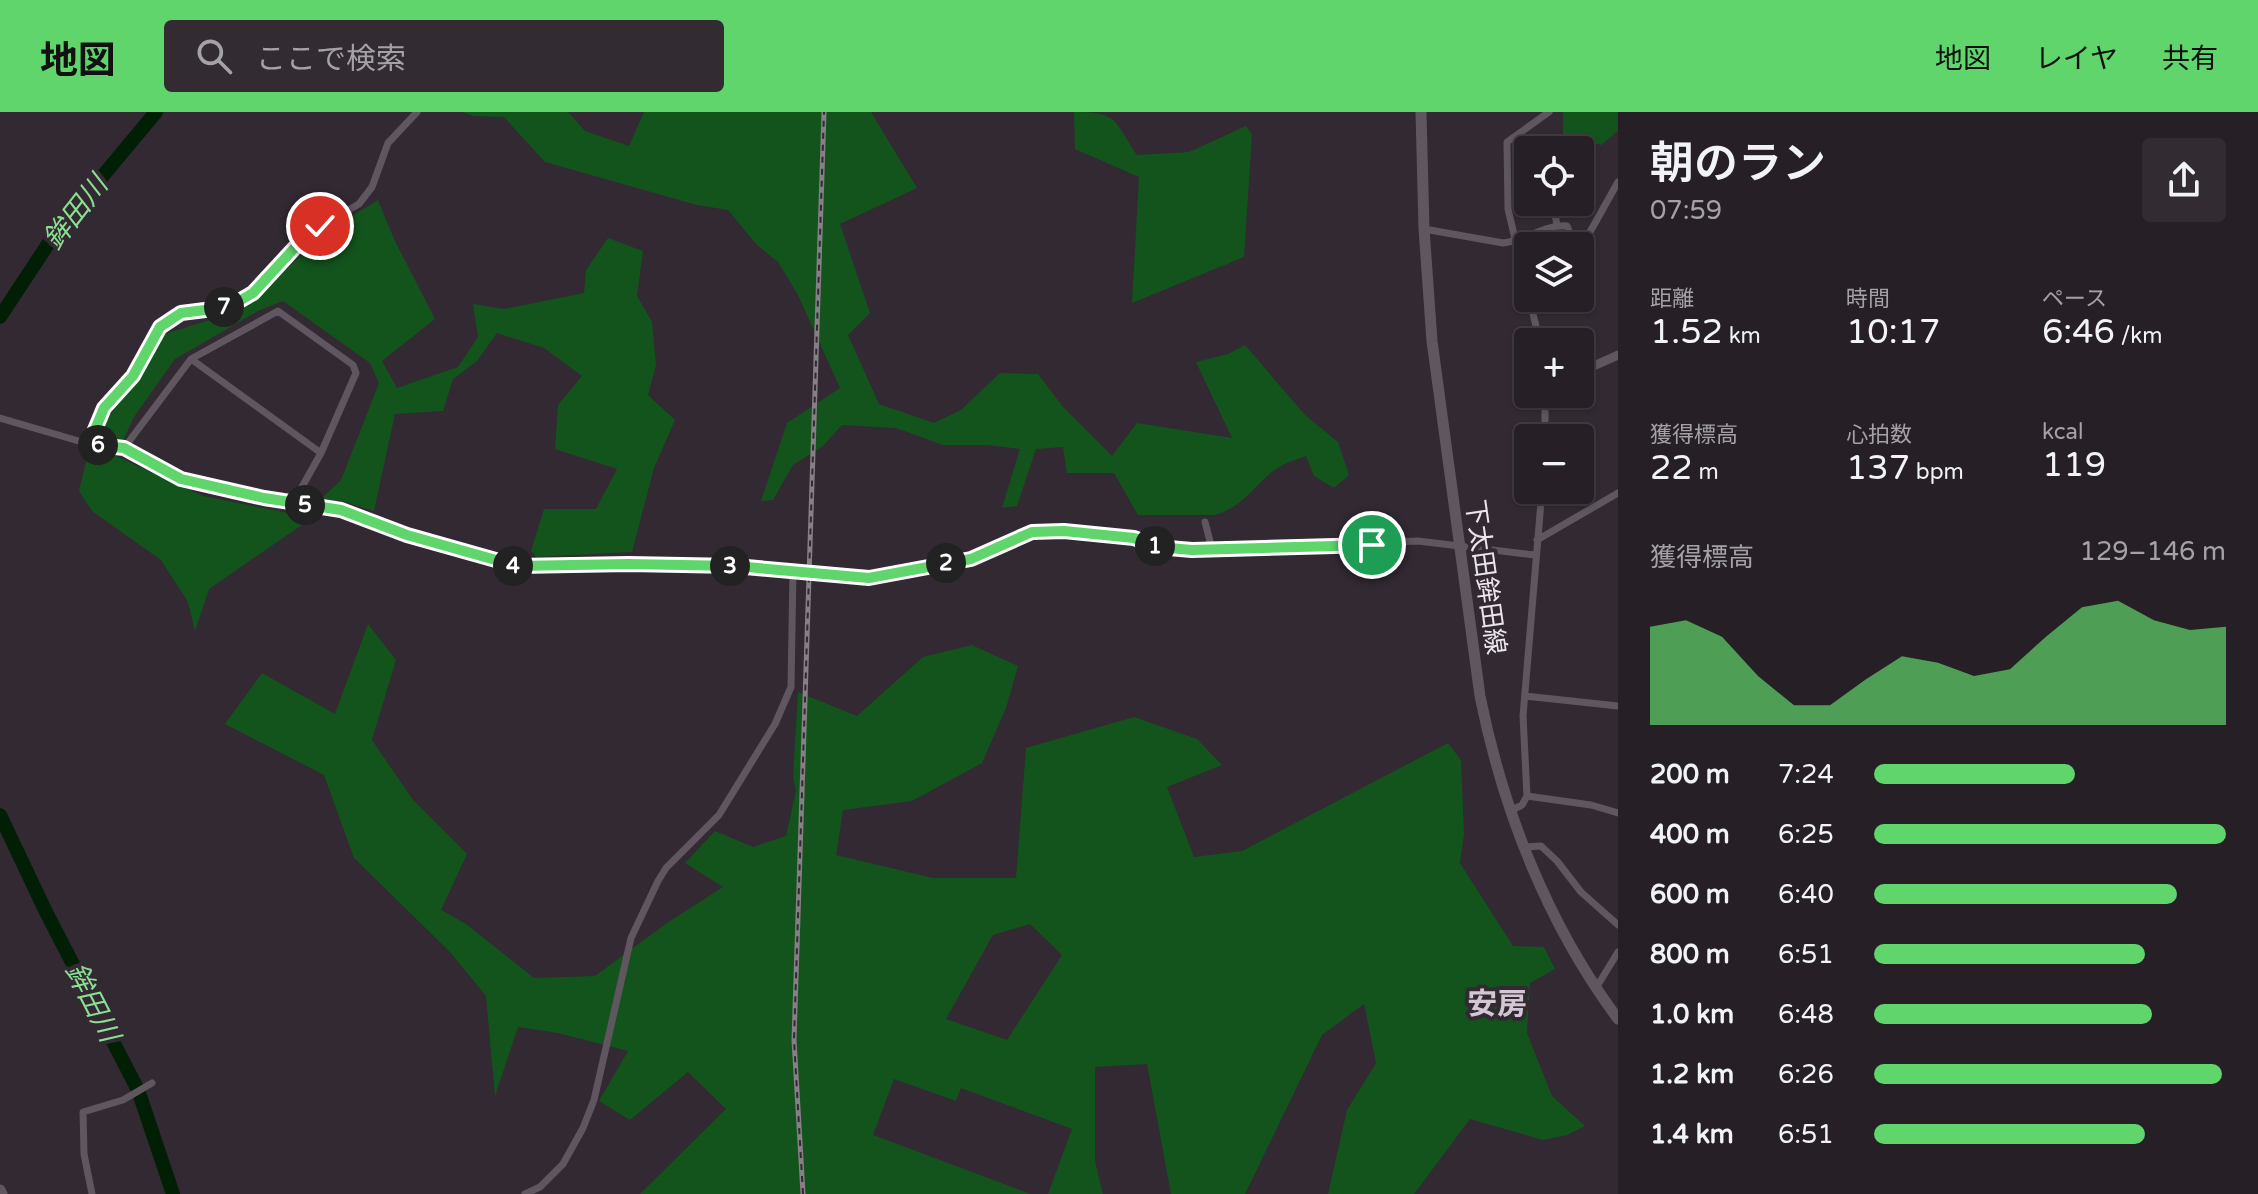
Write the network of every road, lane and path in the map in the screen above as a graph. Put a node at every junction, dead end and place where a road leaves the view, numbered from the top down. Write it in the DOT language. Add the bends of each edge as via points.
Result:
graph roads {
  1 [pos="417,112"];
  2 [pos="1421,112"];
  3 [pos="1549,112"];
  4 [pos="1618,182"];
  5 [pos="1555,216"];
  6 [pos="1557,225"];
  7 [pos="1424,229"];
  8 [pos="1540,232"];
  9 [pos="1514,237"];
  10 [pos="1514,242"];
  11 [pos="1618,355"];
  12 [pos="191,359"];
  13 [pos="1594,366"];
  14 [pos="0,418"];
  15 [pos="89,444"];
  16 [pos="124,448"];
  17 [pos="321,453"];
  18 [pos="1618,493"];
  19 [pos="293,503"];
  20 [pos="1541,504"];
  21 [pos="1205,522"];
  22 [pos="1537,540"];
  23 [pos="1460,548"];
  24 [pos="1212,549"];
  25 [pos="1535,555"];
  26 [pos="796,571"];
  27 [pos="1525,696"];
  28 [pos="1618,706"];
  29 [pos="1527,796"];
  30 [pos="1510,811"];
  31 [pos="1618,813"];
  32 [pos="1524,847"];
  33 [pos="1618,925"];
  34 [pos="1618,952"];
  35 [pos="1596,988"];
  36 [pos="1618,1019"];
  37 [pos="152,1083"];
  38 [pos="92,1194"];
  39 [pos="525,1194"];
  1 -- 15 [label="street" via="388,143 372,187 359,204 301,241 253,293 229,307 181,313 160,327 133,376 104,408"];
  2 -- 7 [label="main road, 下太田鉾田線"];
  3 -- 9 [label="street" via="1507,142"];
  4 -- 6 [label="street" via="1590,232 1573,241 1567,226"];
  5 -- 6 [label="street"];
  6 -- 8 [label="street"];
  7 -- 10 [label="street"];
  7 -- 23 [label="main road, 下太田鉾田線" via="1432,341"];
  11 -- 13 [label="street"];
  12 -- 16 [label="street"];
  12 -- 17 [label="street"];
  12 -- 17 [label="street" via="278,311 314,336 353,365 356,373"];
  14 -- 15 [label="street"];
  15 -- 16 [label="street"];
  16 -- 19 [label="street" via="181,479"];
  17 -- 19 [label="street"];
  18 -- 22 [label="street"];
  19 -- 26 [label="street" via="341,510 509,565"];
  20 -- 22 [label="street"];
  21 -- 24 [label="street"];
  22 -- 25 [label="street"];
  23 -- 24 [label="street" via="1418,541"];
  23 -- 25 [label="street"];
  23 -- 30 [label="main road, 下太田鉾田線" via="1480,696"];
  24 -- 26 [label="street" via="1157,547 1134,538 1064,531 1032,532 971,559 869,578"];
  25 -- 27 [label="street"];
  26 -- 39 [label="street" via="791,687 775,724 719,815 658,881 631,938 583,1128 563,1164"];
  27 -- 28 [label="street"];
  27 -- 29 [label="street"];
  29 -- 30 [label="street"];
  29 -- 31 [label="street"];
  30 -- 32 [label="main road, 下太田鉾田線"];
  32 -- 33 [label="street" via="1541,846"];
  32 -- 35 [label="main road, 下太田鉾田線" via="1572,950"];
  34 -- 35 [label="street"];
  35 -- 36 [label="main road, 下太田鉾田線"];
  37 -- 38 [label="street" via="123,1100 83,1112"];
}
